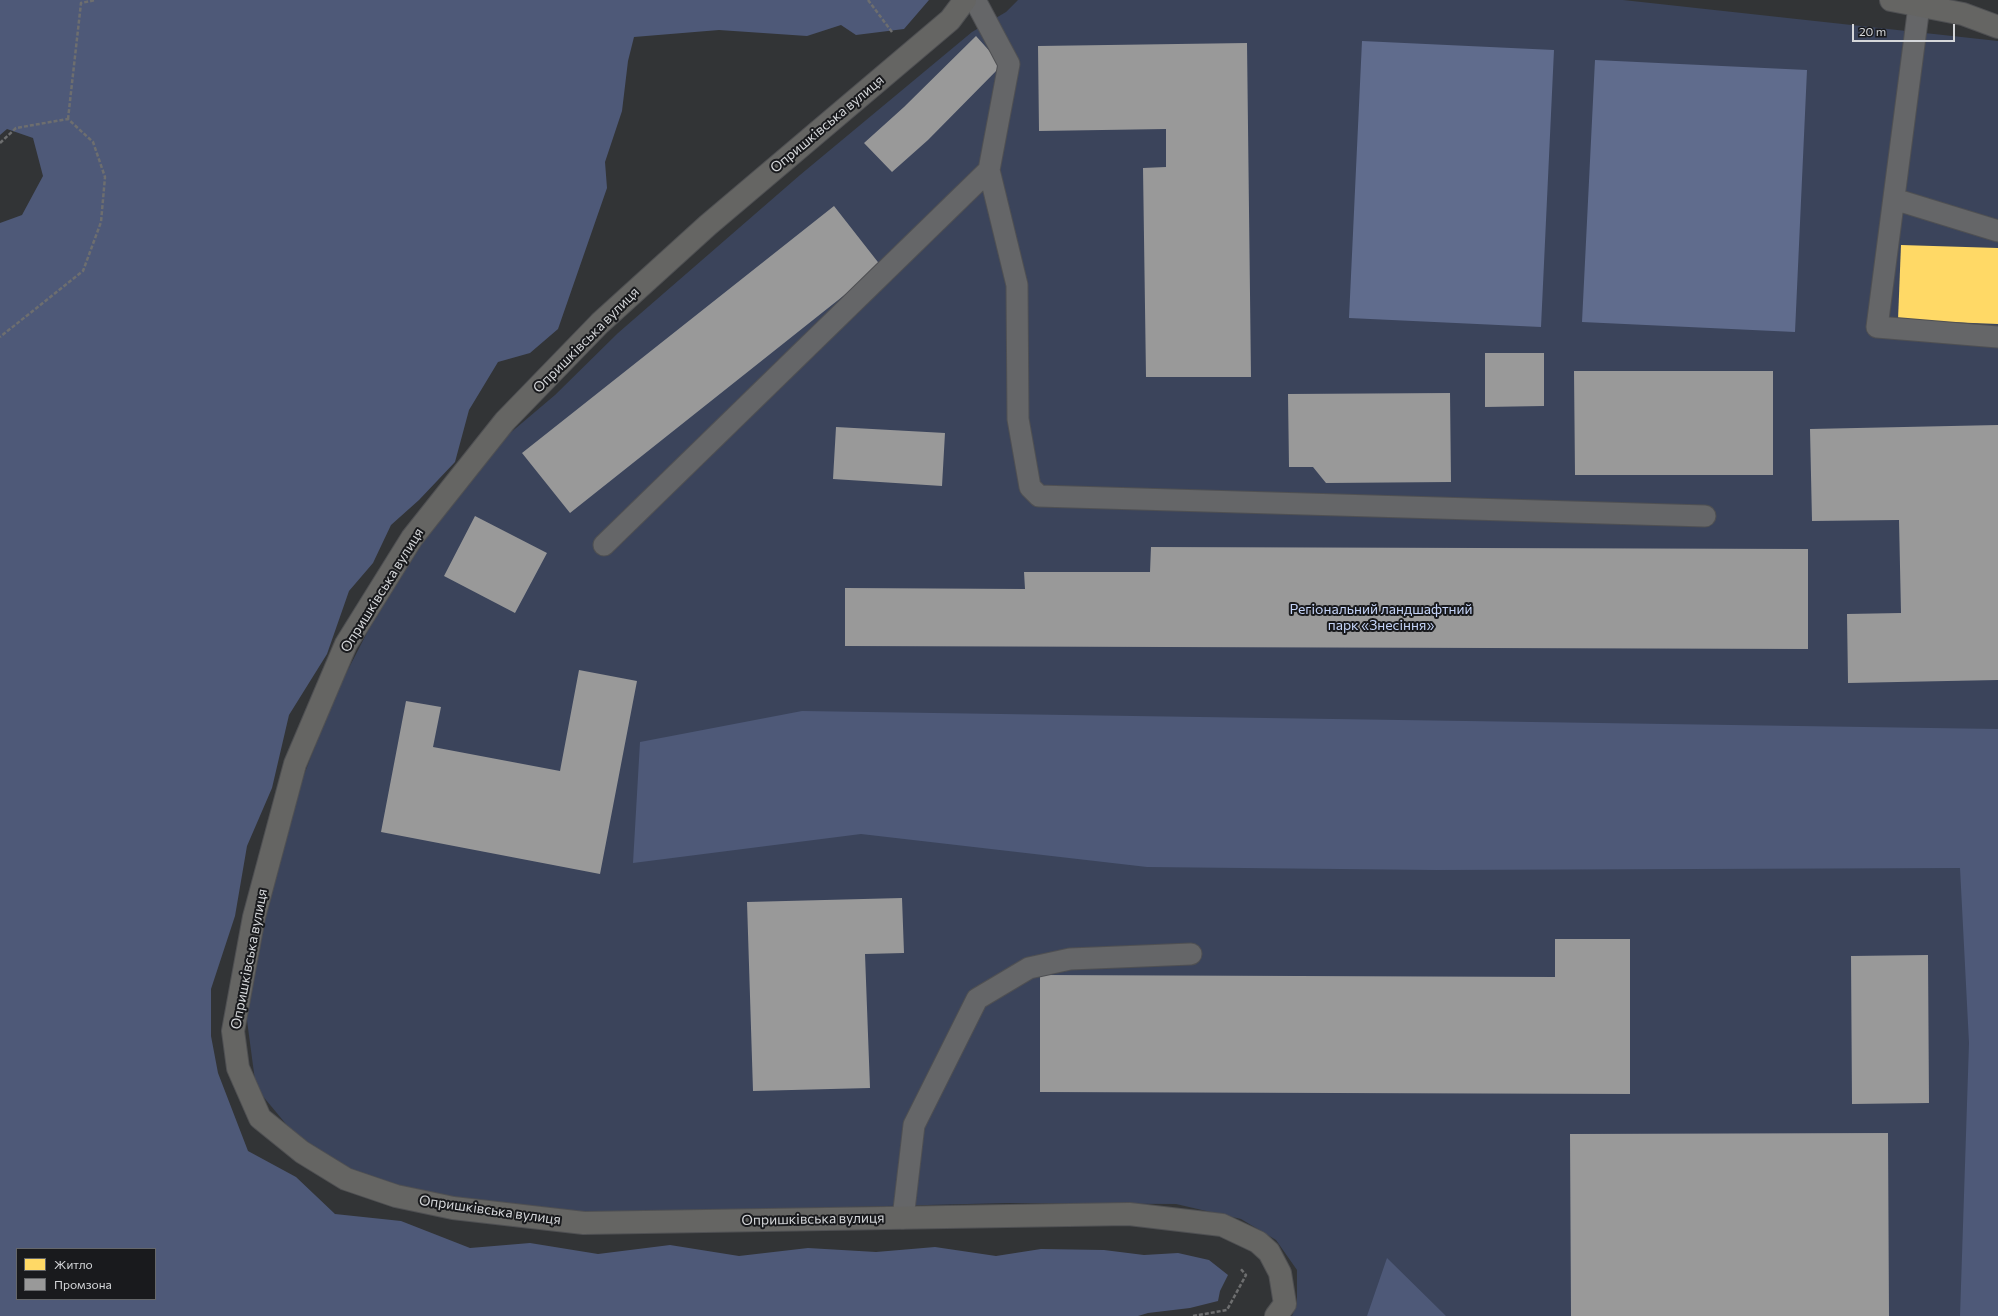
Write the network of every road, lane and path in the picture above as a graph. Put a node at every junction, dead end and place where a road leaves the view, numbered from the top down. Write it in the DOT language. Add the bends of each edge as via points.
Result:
graph roads {
  1 [pos="96,0"];
  2 [pos="868,0"];
  3 [pos="966,0"];
  4 [pos="975,0"];
  5 [pos="1891,0"];
  6 [pos="1919,6"];
  7 [pos="1998,27"];
  8 [pos="896,38"];
  9 [pos="68,119"];
  10 [pos="0,143"];
  11 [pos="988,170"];
  12 [pos="1894,199"];
  13 [pos="1998,230"];
  14 [pos="0,337"];
  15 [pos="1998,337"];
  16 [pos="1705,516"];
  17 [pos="604,545"];
  18 [pos="1191,954"];
  19 [pos="903,1218"];
  20 [pos="1276,1316"];
  1 -- 9 [label="path" via="81,4"];
  2 -- 8 [label="path"];
  3 -- 19 [label="main road, Опришківська вулиця" via="950,20 708,225 600,322 505,421 412,538 346,644 295,764 254,917 233,1031 238,1068 260,1118 302,1152 346,1179 396,1196 453,1208 584,1223"];
  4 -- 11 [label="lane" via="1009,64"];
  5 -- 6 [label="main road"];
  6 -- 7 [label="main road" via="1963,14"];
  6 -- 12 [label="lane"];
  9 -- 10 [label="path" via="16,128"];
  9 -- 14 [label="path" via="93,142 105,177 101,222 82,271"];
  11 -- 16 [label="lane" via="1017,285 1018,419 1030,487 1039,496"];
  11 -- 17 [label="lane"];
  12 -- 13 [label="lane"];
  12 -- 15 [label="lane" via="1877,327"];
  18 -- 19 [label="lane" via="1070,959 1029,968 977,999 914,1125"];
  19 -- 20 [label="main road, Опришківська вулиця" via="1129,1214 1222,1225 1258,1242 1269,1252 1280,1273 1285,1304"];
}
